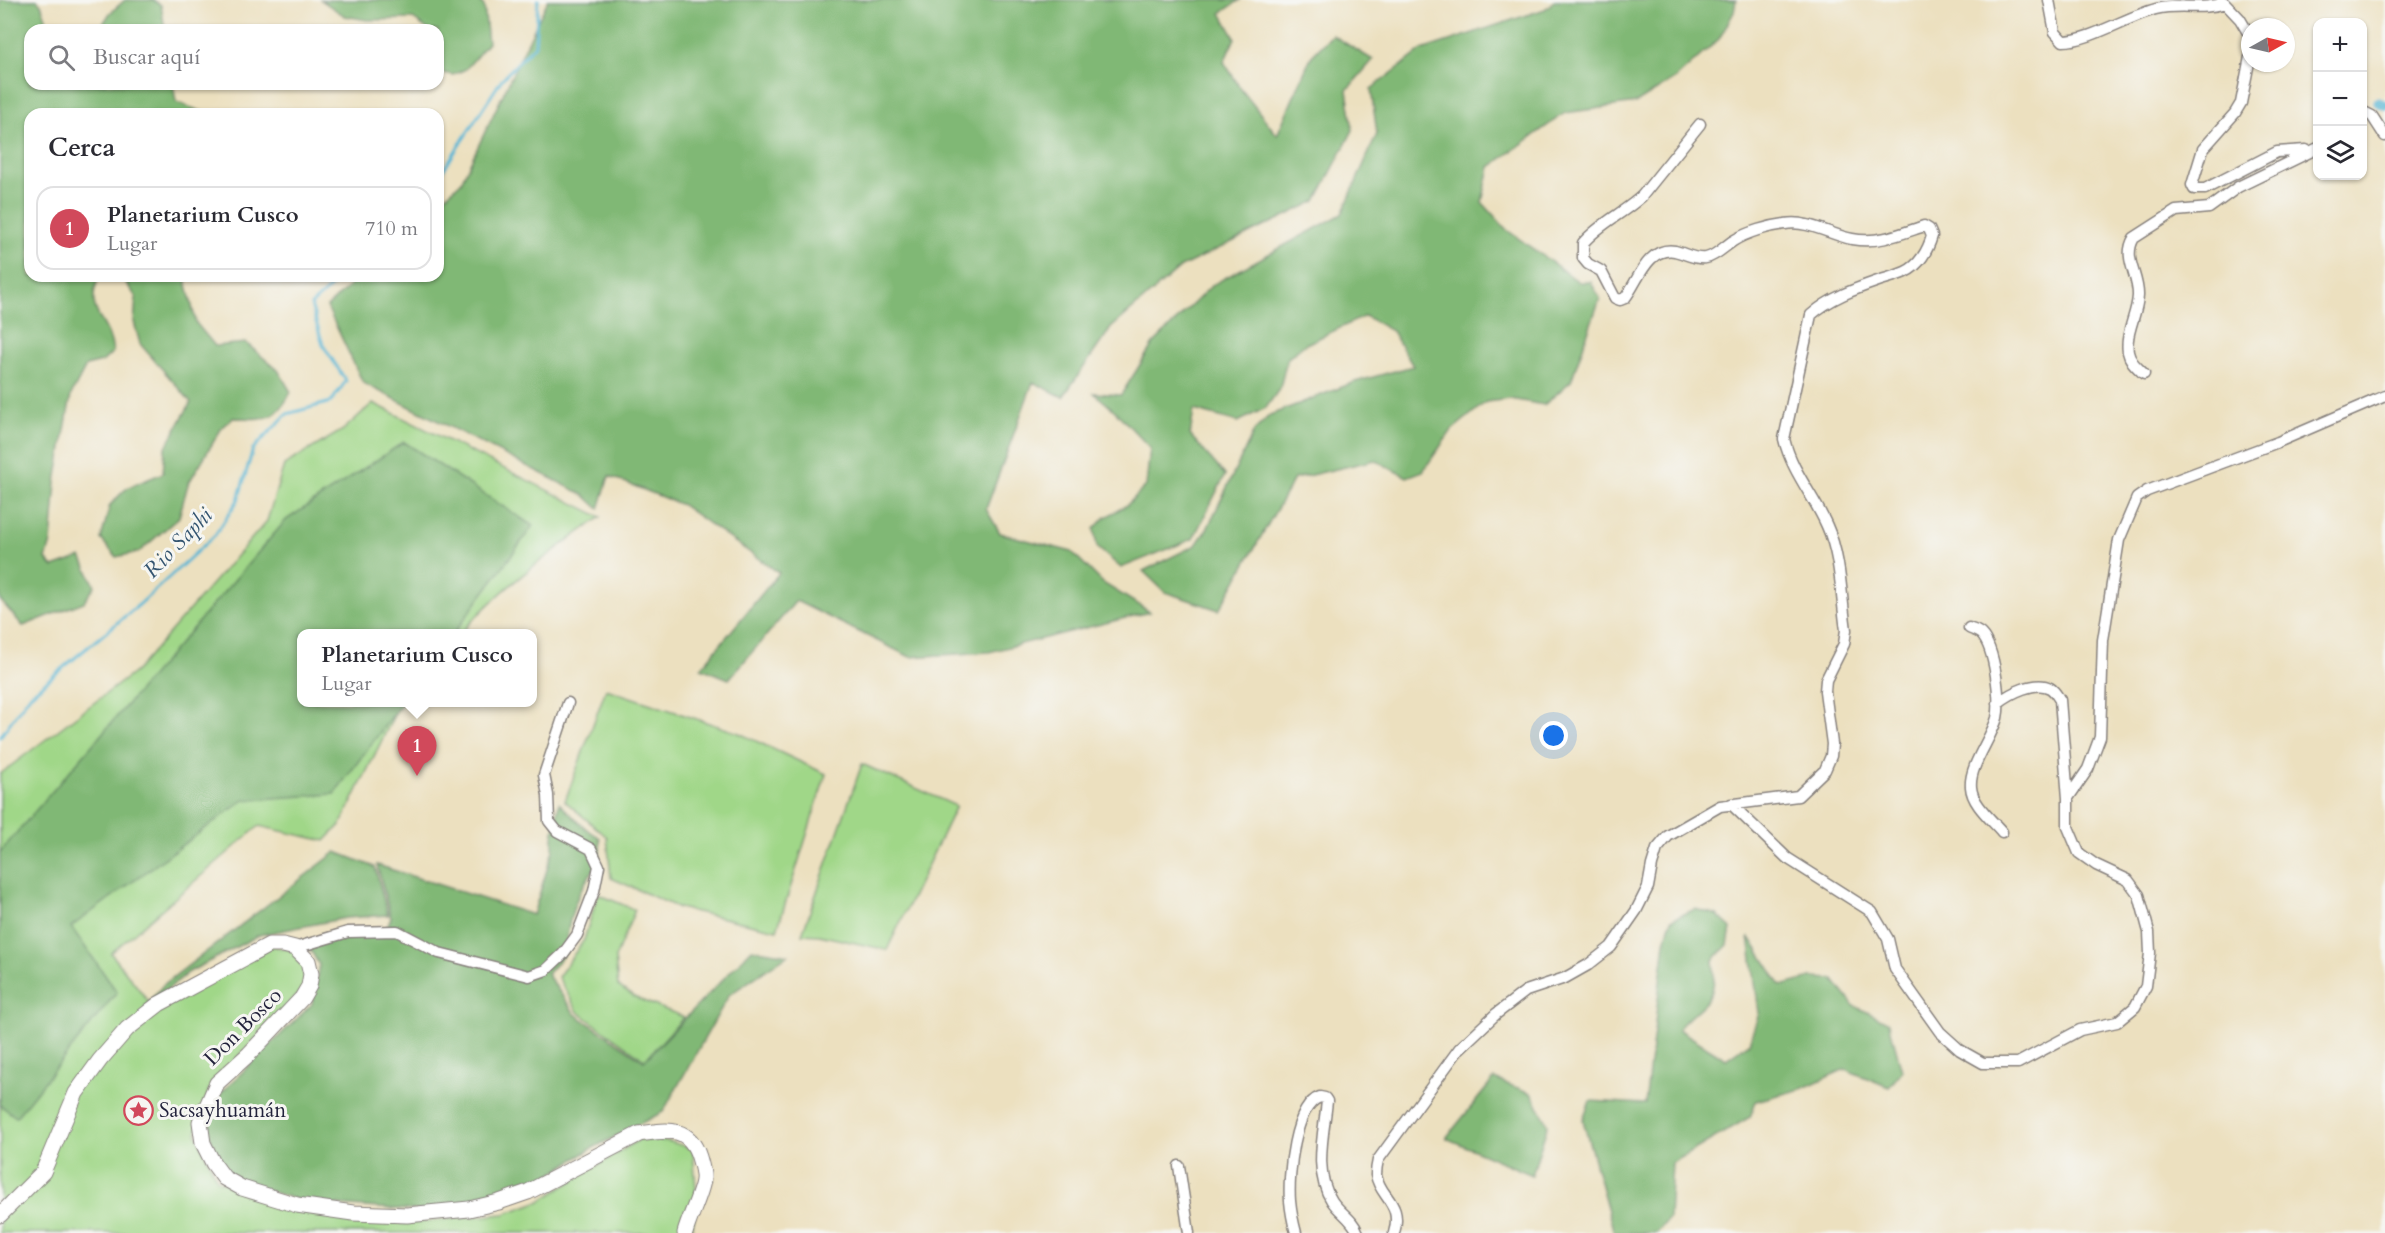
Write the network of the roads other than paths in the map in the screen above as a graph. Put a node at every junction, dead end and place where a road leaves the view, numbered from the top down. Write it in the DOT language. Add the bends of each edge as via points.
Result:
graph roads {
  1 [pos="2049,0"];
  2 [pos="2224,2"];
  3 [pos="2241,22"];
  4 [pos="2247,72"];
  5 [pos="2367,114"];
  6 [pos="1700,124"];
  7 [pos="2385,136"];
  8 [pos="2313,148"];
  9 [pos="2313,150"];
  10 [pos="2144,374"];
  11 [pos="2385,396"];
  12 [pos="1969,628"];
  13 [pos="568,703"];
  14 [pos="1998,703"];
  15 [pos="2068,798"];
  16 [pos="1731,804"];
  17 [pos="2002,832"];
  18 [pos="295,948"];
  19 [pos="1179,1166"];
  20 [pos="0,1215"];
  21 [pos="685,1233"];
  22 [pos="1190,1233"];
  23 [pos="1296,1233"];
  24 [pos="1358,1233"];
  25 [pos="1394,1233"];
  1 -- 2 [label="street" via="2055,32 2063,41 2154,9 2184,5 2206,8"];
  2 -- 3 [label="street"];
  4 -- 8 [label="street" via="2241,103 2203,148 2192,180 2194,189 2205,189 2277,152"];
  5 -- 7 [label="street"];
  6 -- 16 [label="street" via="1642,196 1583,243 1583,258 1601,271 1615,298 1625,298 1641,269 1660,252 1670,250 1708,258 1735,240 1788,223 1803,223 1870,241 1924,226 1932,236 1922,256 1906,272 1851,291 1811,315 1784,440 1789,457 1827,524 1835,553 1846,630 1844,644 1826,680 1831,756 1825,770 1798,796"];
  9 -- 10 [label="street" via="2238,187 2209,208 2176,211 2134,238 2129,255 2138,298 2128,352 2132,363"];
  11 -- 15 [label="street" via="2137,498 2119,540 2104,629 2100,736 2088,769"];
  12 -- 14 [label="street" via="1982,635 1988,646"];
  13 -- 18 [label="street" via="544,775 549,821 557,831 591,849 599,866 577,934 546,970 529,976 439,952 397,931 348,932"];
  14 -- 15 [label="street" via="2015,692 2033,688 2050,688 2055,693 2060,700"];
  14 -- 17 [label="street" via="1996,719 1970,785 1976,801"];
  15 -- 16 [label="street" via="2068,827 2079,853 2128,880 2139,895 2149,932 2146,986 2135,1007 2117,1022 2080,1030 2018,1063 1983,1063 1940,1032 1895,969 1888,939 1872,912 1787,858"];
  16 -- 25 [label="street" via="1713,809 1668,836 1658,849 1648,887 1636,911 1611,947 1565,978 1526,991 1459,1049 1378,1160 1376,1174 1394,1204"];
  18 -- 20 [label="street" via="268,945 159,1004 128,1029 76,1093 43,1172"];
  18 -- 21 [label="street, Don Bosco" via="308,961 309,986 249,1054 217,1083 200,1122 203,1143 224,1178 242,1188 297,1205 407,1215 469,1209 528,1192 639,1134 681,1132 694,1142 703,1181"];
  19 -- 22 [label="street"];
  23 -- 24 [label="street" via="1290,1198 1291,1167 1300,1121 1307,1106 1320,1097 1327,1101 1321,1142 1326,1189"];
}
